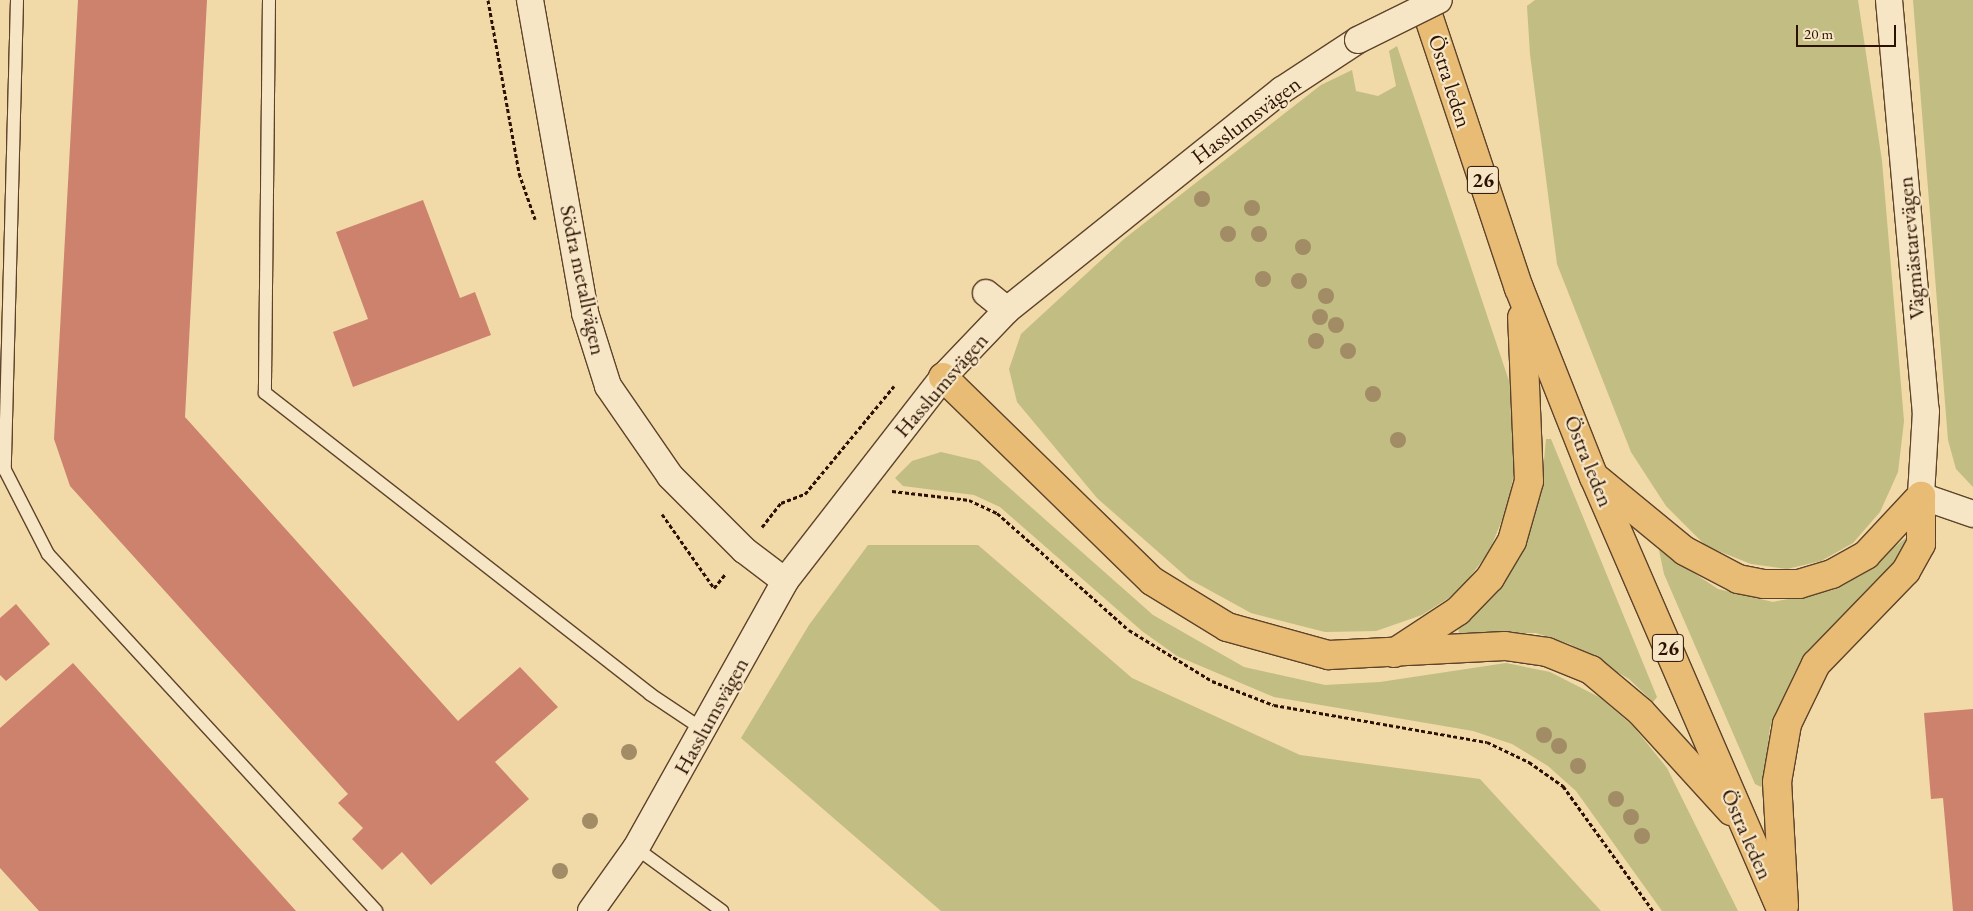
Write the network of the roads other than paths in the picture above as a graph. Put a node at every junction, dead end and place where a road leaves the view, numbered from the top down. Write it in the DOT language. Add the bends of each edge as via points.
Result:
graph roads {
  1 [pos="16,0"];
  2 [pos="269,0"];
  3 [pos="530,0"];
  4 [pos="1423,0"];
  5 [pos="1439,0"];
  6 [pos="1889,0"];
  7 [pos="1519,288"];
  8 [pos="986,293"];
  9 [pos="1007,310"];
  10 [pos="943,377"];
  11 [pos="1594,477"];
  12 [pos="1921,496"];
  13 [pos="1973,514"];
  14 [pos="785,581"];
  15 [pos="1393,654"];
  16 [pos="704,730"];
  17 [pos="1740,820"];
  18 [pos="636,848"];
  19 [pos="376,911"];
  20 [pos="592,911"];
  21 [pos="722,911"];
  22 [pos="1783,911"];
  1 -- 19 [label="lane" via="5,470 48,554"];
  2 -- 16 [label="lane" via="265,393 650,694"];
  3 -- 14 [label="street, Södra metallvägen" via="585,313 608,386 670,476 744,550"];
  4 -- 7 [label="highway, Östra leden / 26"];
  5 -- 9 [label="street, Hasslumsvägen, bridge" via="1358,40 1254,112"];
  6 -- 12 [label="street, Vägmästarevägen" via="1926,411"];
  7 -- 11 [label="highway, Östra leden / 26"];
  7 -- 15 [label="highway" via="1530,472 1512,541 1490,578 1458,611"];
  8 -- 9 [label="street"];
  9 -- 10 [label="street, Hasslumsvägen"];
  10 -- 14 [label="street, Hasslumsvägen"];
  10 -- 15 [label="highway" via="1152,581 1226,627 1329,655"];
  11 -- 12 [label="highway" via="1685,551 1738,579 1764,584 1799,584 1832,574 1866,555"];
  11 -- 17 [label="highway, Östra leden / 26"];
  12 -- 13 [label="street"];
  12 -- 22 [label="highway" via="1921,544 1906,571 1816,664 1787,724 1777,782"];
  14 -- 16 [label="street, Hasslumsvägen"];
  15 -- 17 [label="highway" via="1506,646 1547,652 1591,670 1641,712 1675,755"];
  16 -- 18 [label="street, Hasslumsvägen"];
  17 -- 22 [label="highway, Östra leden / 26"];
  18 -- 20 [label="street, Hasslumsvägen"];
  18 -- 21 [label="lane"];
}
